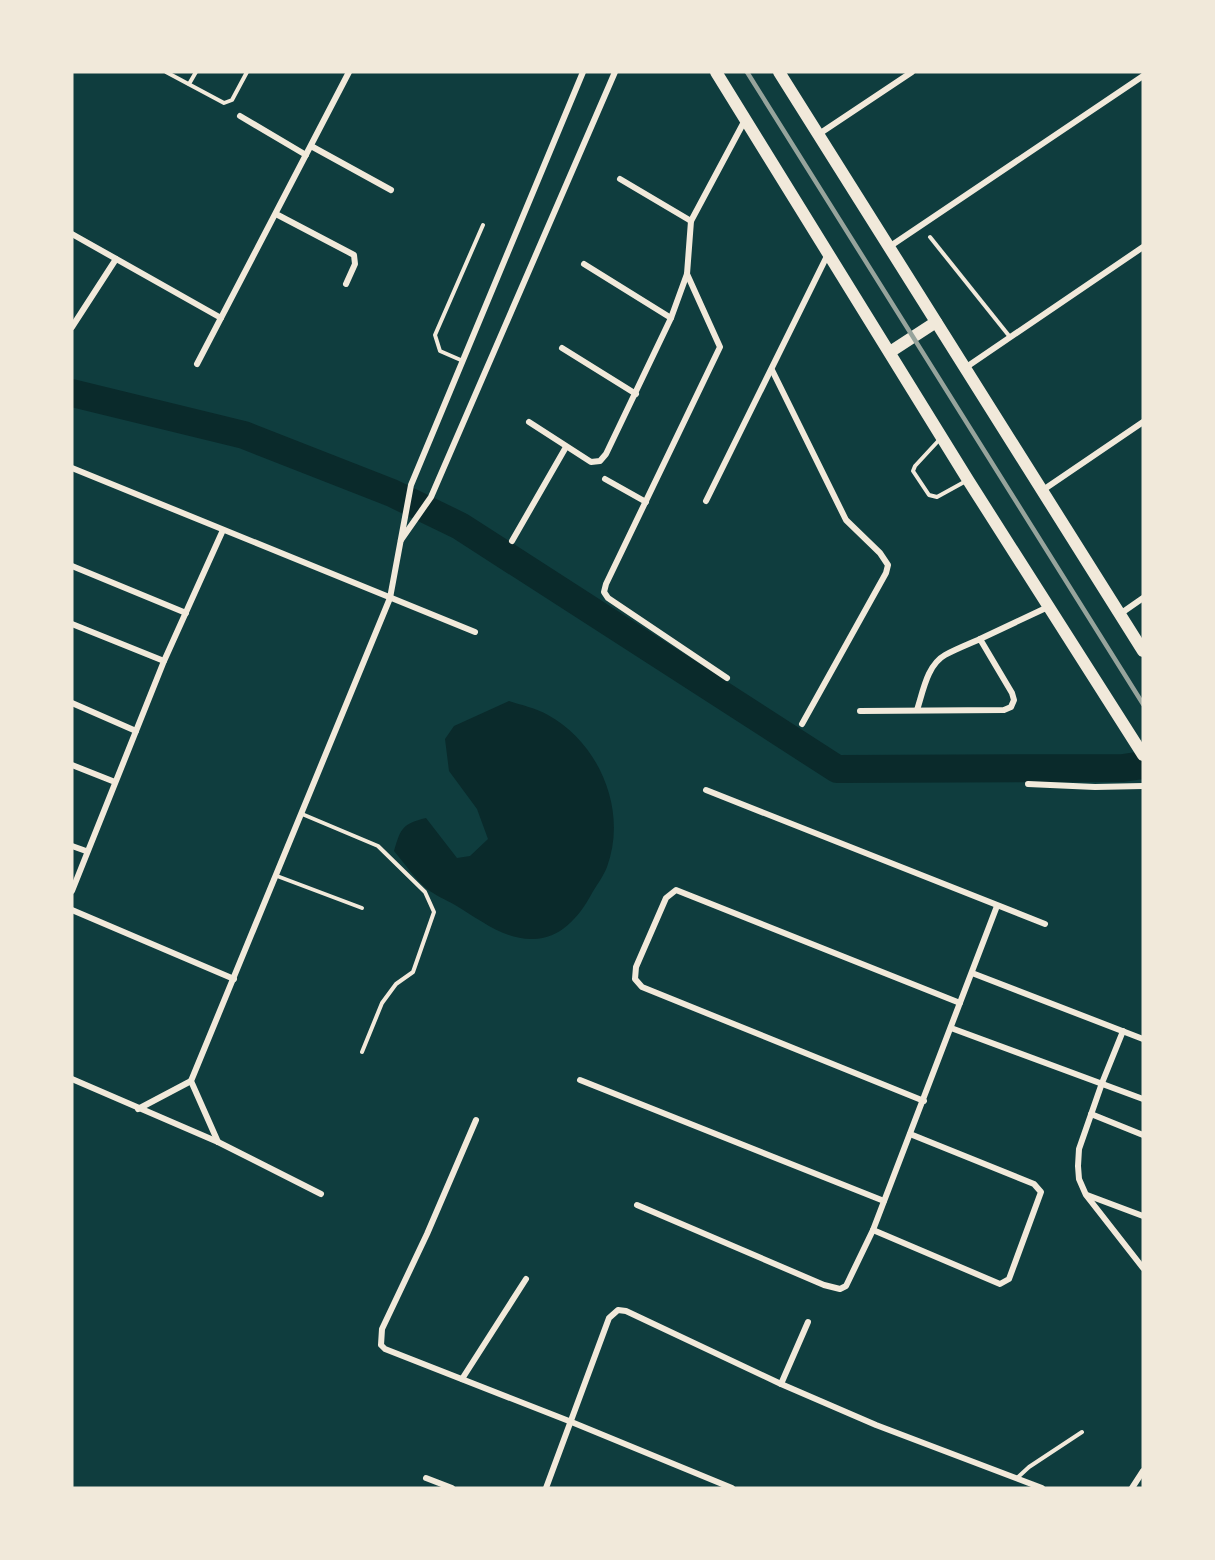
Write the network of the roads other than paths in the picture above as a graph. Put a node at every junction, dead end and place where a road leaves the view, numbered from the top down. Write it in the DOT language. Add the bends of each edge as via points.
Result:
graph roads {
  1 [pos="166,72"];
  2 [pos="196,72"];
  3 [pos="247,72"];
  4 [pos="349,72"];
  5 [pos="583,72"];
  6 [pos="615,72"];
  7 [pos="716,72"];
  8 [pos="779,72"];
  9 [pos="912,72"];
  10 [pos="1143,76"];
  11 [pos="189,85"];
  12 [pos="240,116"];
  13 [pos="746,120"];
  14 [pos="818,135"];
  15 [pos="311,146"];
  16 [pos="306,155"];
  17 [pos="620,179"];
  18 [pos="391,190"];
  19 [pos="276,214"];
  20 [pos="691,221"];
  21 [pos="483,225"];
  22 [pos="72,234"];
  23 [pos="930,237"];
  24 [pos="1143,247"];
  25 [pos="888,248"];
  26 [pos="829,253"];
  27 [pos="116,259"];
  28 [pos="584,264"];
  29 [pos="687,274"];
  30 [pos="346,284"];
  31 [pos="221,318"];
  32 [pos="671,318"];
  33 [pos="936,322"];
  34 [pos="72,327"];
  35 [pos="1010,337"];
  36 [pos="562,348"];
  37 [pos="890,352"];
  38 [pos="464,361"];
  39 [pos="197,364"];
  40 [pos="965,368"];
  41 [pos="772,370"];
  42 [pos="636,394"];
  43 [pos="530,422"];
  44 [pos="1143,422"];
  45 [pos="942,436"];
  46 [pos="566,447"];
  47 [pos="72,468"];
  48 [pos="605,479"];
  49 [pos="968,480"];
  50 [pos="1043,490"];
  51 [pos="706,501"];
  52 [pos="646,502"];
  53 [pos="223,530"];
  54 [pos="512,541"];
  55 [pos="400,542"];
  56 [pos="72,567"];
  57 [pos="390,598"];
  58 [pos="1143,598"];
  59 [pos="1048,606"];
  60 [pos="186,612"];
  61 [pos="1120,614"];
  62 [pos="72,624"];
  63 [pos="475,632"];
  64 [pos="980,639"];
  65 [pos="1143,651"];
  66 [pos="164,662"];
  67 [pos="727,678"];
  68 [pos="72,703"];
  69 [pos="917,710"];
  70 [pos="860,711"];
  71 [pos="802,724"];
  72 [pos="136,731"];
  73 [pos="1143,755"];
  74 [pos="72,765"];
  75 [pos="115,782"];
  76 [pos="1028,784"];
  77 [pos="1143,786"];
  78 [pos="706,790"];
  79 [pos="302,814"];
  80 [pos="72,846"];
  81 [pos="86,851"];
  82 [pos="277,876"];
  83 [pos="72,891"];
  84 [pos="997,906"];
  85 [pos="362,908"];
  86 [pos="72,910"];
  87 [pos="1045,924"];
  88 [pos="972,973"];
  89 [pos="234,979"];
  90 [pos="960,1003"];
  91 [pos="951,1028"];
  92 [pos="1123,1031"];
  93 [pos="1143,1038"];
  94 [pos="362,1052"];
  95 [pos="72,1079"];
  96 [pos="580,1080"];
  97 [pos="191,1081"];
  98 [pos="1102,1083"];
  99 [pos="1143,1099"];
  100 [pos="924,1101"];
  101 [pos="138,1108"];
  102 [pos="1091,1114"];
  103 [pos="476,1120"];
  104 [pos="910,1134"];
  105 [pos="1143,1135"];
  106 [pos="218,1142"];
  107 [pos="321,1194"];
  108 [pos="1086,1195"];
  109 [pos="884,1201"];
  110 [pos="637,1205"];
  111 [pos="1143,1216"];
  112 [pos="873,1230"];
  113 [pos="1143,1268"];
  114 [pos="526,1279"];
  115 [pos="808,1322"];
  116 [pos="462,1379"];
  117 [pos="781,1384"];
  118 [pos="570,1421"];
  119 [pos="1082,1431"];
  120 [pos="1143,1471"];
  121 [pos="426,1478"];
  122 [pos="1017,1478"];
  123 [pos="452,1488"];
  124 [pos="546,1488"];
  125 [pos="732,1488"];
  126 [pos="1042,1488"];
  127 [pos="1132,1488"];
  1 -- 11 [label="lane"];
  2 -- 11 [label="lane"];
  3 -- 11 [label="lane" via="229,103"];
  4 -- 15 [label="street"];
  5 -- 38 [label="street"];
  6 -- 55 [label="street" via="431,497"];
  7 -- 13 [label="main road"];
  8 -- 14 [label="main road"];
  9 -- 14 [label="street"];
  10 -- 25 [label="street"];
  12 -- 16 [label="street"];
  13 -- 20 [label="street"];
  13 -- 26 [label="main road"];
  14 -- 25 [label="main road"];
  15 -- 16 [label="street"];
  15 -- 18 [label="street"];
  16 -- 19 [label="street"];
  17 -- 20 [label="street"];
  19 -- 30 [label="street" via="354,255 355,264"];
  19 -- 31 [label="street"];
  20 -- 29 [label="street"];
  21 -- 38 [label="lane" via="435,334 441,351"];
  22 -- 27 [label="street"];
  23 -- 35 [label="lane"];
  24 -- 35 [label="street"];
  25 -- 33 [label="main road"];
  26 -- 37 [label="main road"];
  26 -- 41 [label="street"];
  27 -- 31 [label="street"];
  27 -- 34 [label="street"];
  28 -- 32 [label="street"];
  29 -- 32 [label="street"];
  29 -- 52 [label="street" via="720,347"];
  31 -- 39 [label="street"];
  32 -- 42 [label="street"];
  33 -- 37 [label="main road"];
  33 -- 40 [label="main road"];
  35 -- 40 [label="street"];
  36 -- 42 [label="street"];
  37 -- 45 [label="main road"];
  38 -- 55 [label="street" via="411,485"];
  40 -- 50 [label="main road"];
  41 -- 51 [label="street"];
  41 -- 71 [label="street" via="846,520 888,565"];
  42 -- 46 [label="street" via="600,461 591,462"];
  43 -- 46 [label="street"];
  44 -- 50 [label="street"];
  45 -- 49 [label="main road"];
  45 -- 49 [label="lane" via="913,471 929,495 937,497"];
  46 -- 54 [label="street"];
  47 -- 53 [label="street"];
  48 -- 52 [label="street"];
  49 -- 59 [label="main road"];
  50 -- 61 [label="main road"];
  52 -- 67 [label="street" via="604,591 608,598"];
  53 -- 57 [label="street"];
  53 -- 60 [label="street"];
  55 -- 57 [label="street"];
  56 -- 60 [label="street"];
  57 -- 63 [label="street"];
  57 -- 79 [label="street"];
  58 -- 61 [label="street"];
  59 -- 64 [label="street"];
  59 -- 73 [label="main road"];
  60 -- 66 [label="street"];
  61 -- 65 [label="main road"];
  62 -- 66 [label="street"];
  64 -- 69 [label="street" via="936,663"];
  64 -- 69 [label="street" via="1012,693 1011,706 1004,710"];
  66 -- 72 [label="street"];
  68 -- 72 [label="street"];
  69 -- 70 [label="street"];
  72 -- 75 [label="street"];
  74 -- 75 [label="street"];
  75 -- 81 [label="street"];
  76 -- 77 [label="street"];
  78 -- 84 [label="street"];
  79 -- 82 [label="street"];
  79 -- 94 [label="lane" via="378,846 425,891 434,912 413,972 396,984 382,1003"];
  80 -- 81 [label="street"];
  81 -- 83 [label="street"];
  82 -- 85 [label="lane"];
  82 -- 89 [label="street"];
  84 -- 87 [label="street"];
  84 -- 88 [label="street"];
  86 -- 89 [label="street"];
  88 -- 90 [label="street"];
  88 -- 92 [label="street"];
  89 -- 97 [label="street"];
  90 -- 91 [label="street"];
  90 -- 100 [label="street" via="676,890 666,898 636,967 635,979 642,987"];
  91 -- 98 [label="street"];
  91 -- 100 [label="street"];
  92 -- 93 [label="street"];
  92 -- 98 [label="street"];
  95 -- 101 [label="street"];
  96 -- 109 [label="street"];
  97 -- 101 [label="street"];
  97 -- 106 [label="street"];
  98 -- 99 [label="street"];
  98 -- 102 [label="street"];
  100 -- 104 [label="street"];
  101 -- 106 [label="street"];
  102 -- 105 [label="street"];
  102 -- 108 [label="street" via="1079,1149 1079,1179"];
  103 -- 116 [label="street" via="380,1338 385,1349"];
  104 -- 109 [label="street"];
  104 -- 112 [label="street" via="1034,1184 1041,1192 1009,1280 1000,1284"];
  106 -- 107 [label="street"];
  108 -- 111 [label="street"];
  108 -- 113 [label="street"];
  109 -- 112 [label="street"];
  110 -- 112 [label="street" via="840,1289 846,1286"];
  114 -- 116 [label="street"];
  115 -- 117 [label="street"];
  116 -- 118 [label="street"];
  117 -- 118 [label="street" via="618,1310 609,1318"];
  117 -- 122 [label="street"];
  118 -- 124 [label="street"];
  118 -- 125 [label="street"];
  119 -- 122 [label="lane"];
  120 -- 127 [label="street"];
  121 -- 123 [label="street"];
  122 -- 126 [label="street"];
}
